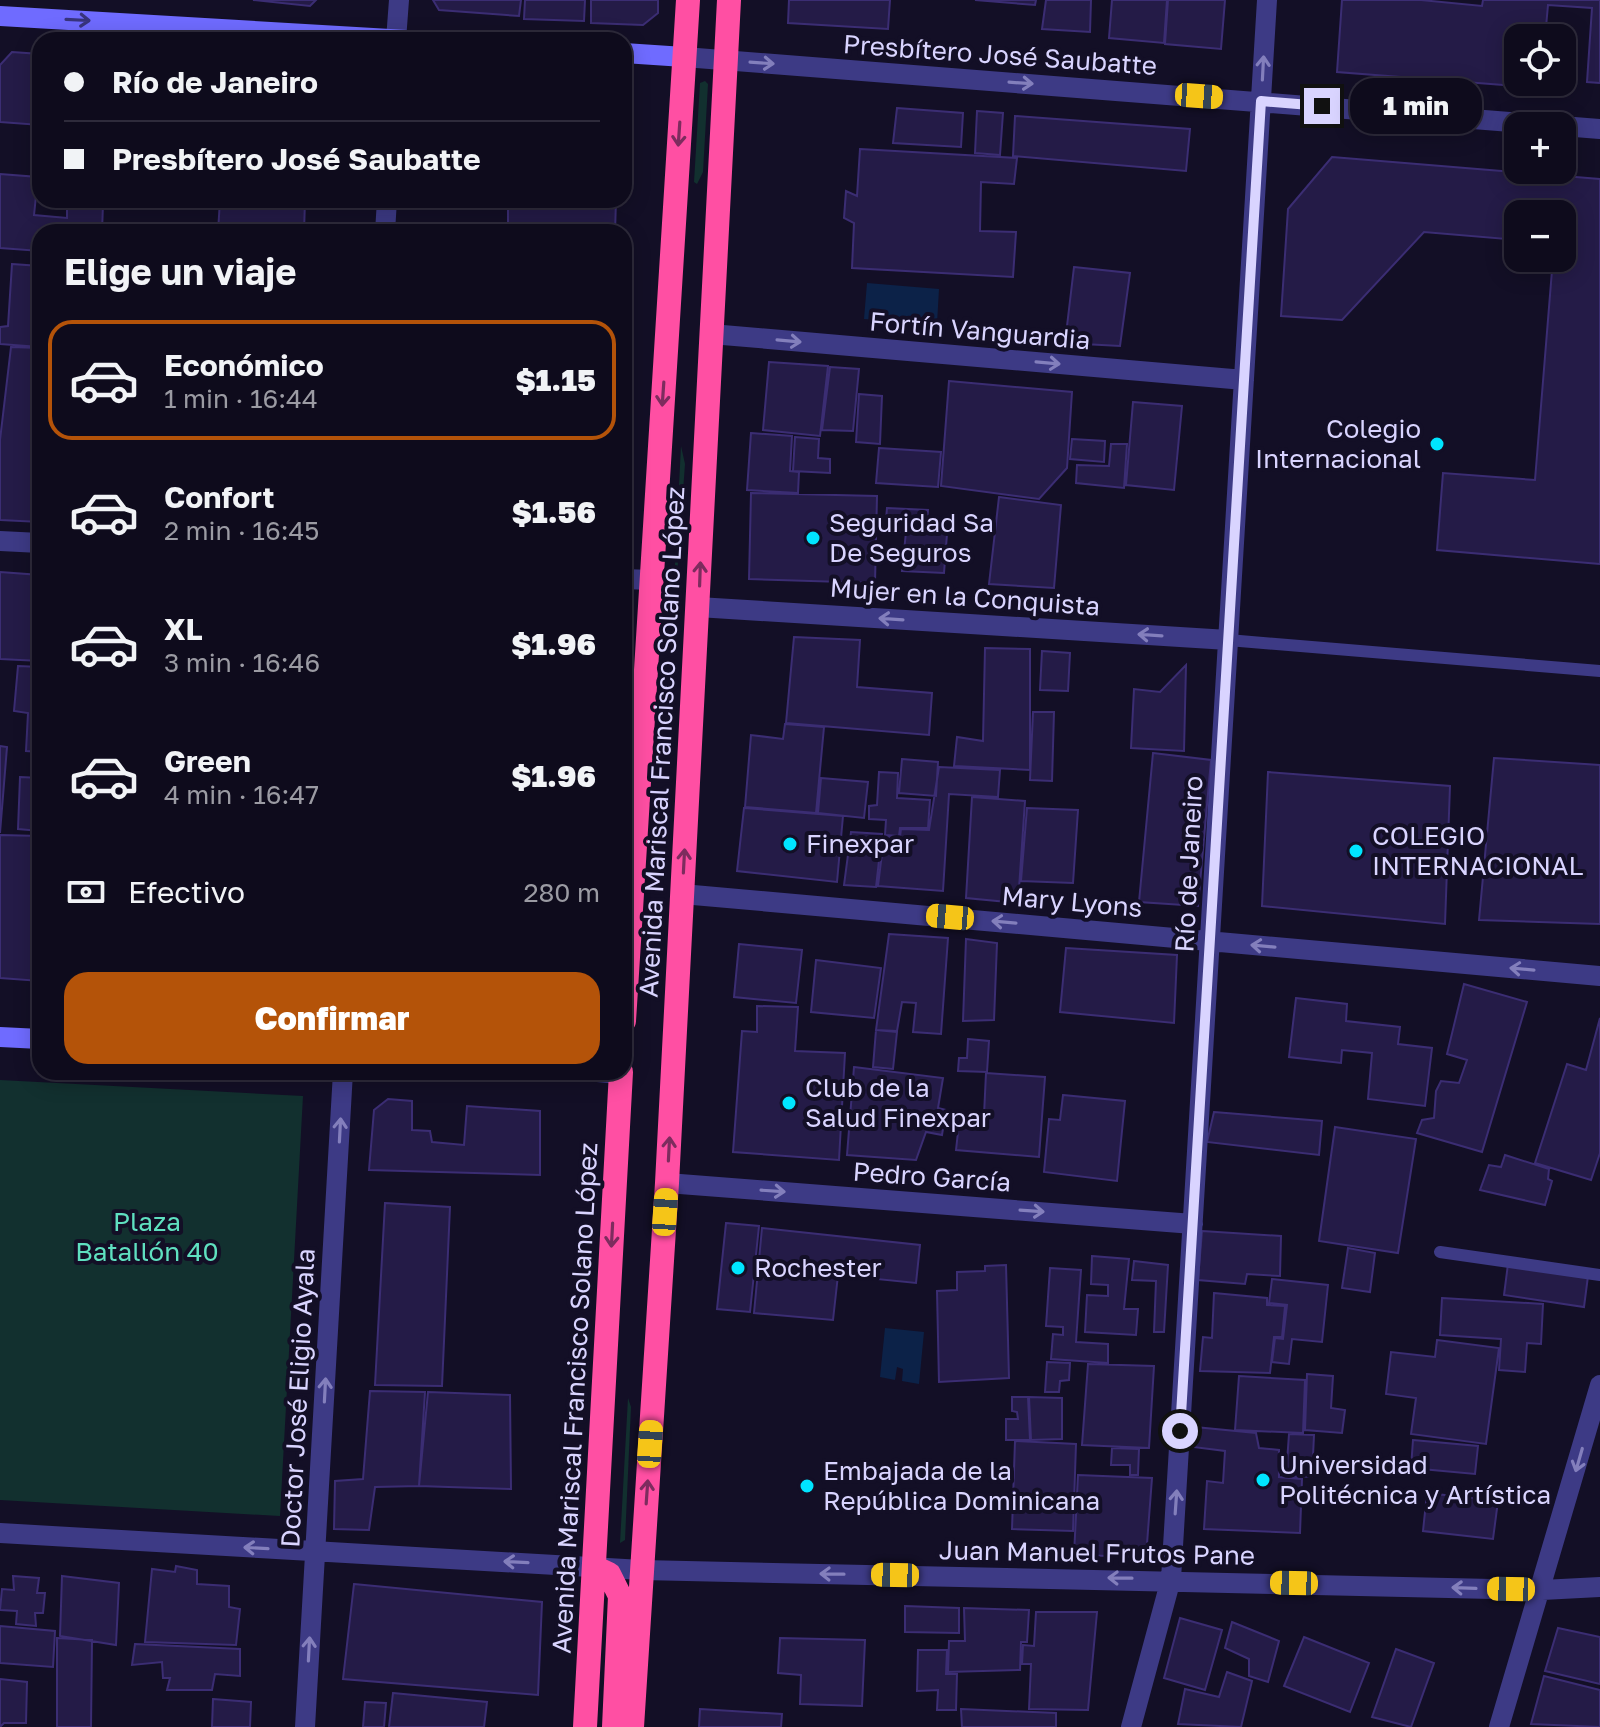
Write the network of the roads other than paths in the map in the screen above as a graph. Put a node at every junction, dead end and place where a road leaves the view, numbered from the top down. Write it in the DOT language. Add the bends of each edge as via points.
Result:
graph roads {
  1 [pos="399,0"];
  2 [pos="688,0"];
  3 [pos="729,0"];
  4 [pos="1267,0"];
  5 [pos="0,16"];
  6 [pos="264,32"];
  7 [pos="397,32"];
  8 [pos="632,54"];
  9 [pos="684,57"];
  10 [pos="726,60"];
  11 [pos="1261,101"];
  12 [pos="1600,129"];
  13 [pos="711,334"];
  14 [pos="1244,380"];
  15 [pos="0,541"];
  16 [pos="32,543"];
  17 [pos="632,579"];
  18 [pos="651,580"];
  19 [pos="698,607"];
  20 [pos="1228,640"];
  21 [pos="1600,671"];
  22 [pos="632,890"];
  23 [pos="682,894"];
  24 [pos="1210,941"];
  25 [pos="1600,976"];
  26 [pos="0,1037"];
  27 [pos="32,1039"];
  28 [pos="343,1080"];
  29 [pos="613,1080"];
  30 [pos="667,1183"];
  31 [pos="1193,1224"];
  32 [pos="1440,1252"];
  33 [pos="1600,1275"];
  34 [pos="1600,1385"];
  35 [pos="0,1533"];
  36 [pos="315,1551"];
  37 [pos="594,1567"];
  38 [pos="642,1570"];
  39 [pos="1171,1579"];
  40 [pos="1600,1587"];
  41 [pos="1542,1590"];
  42 [pos="305,1727"];
  43 [pos="585,1727"];
  44 [pos="614,1727"];
  45 [pos="632,1727"];
  46 [pos="1131,1727"];
  47 [pos="1499,1727"];
  1 -- 7 [label="street"];
  2 -- 9 [label="highway, Avenida Mariscal Francisco Solano López"];
  3 -- 10 [label="highway, Avenida Mariscal Francisco Solano López"];
  11 -- 4 [label="street, Río de Janeiro, one-way"];
  5 -- 6 [label="street, one-way"];
  8 -- 9 [label="street"];
  9 -- 10 [label="street, Presbítero José Saubatte"];
  9 -- 18 [label="highway, Avenida Mariscal Francisco Solano López, one-way"];
  10 -- 11 [label="street, Presbítero José Saubatte, one-way"];
  10 -- 13 [label="highway, Avenida Mariscal Francisco Solano López"];
  11 -- 12 [label="street, Presbítero José Saubatte"];
  11 -- 14 [label="street, Río de Janeiro"];
  13 -- 14 [label="street, Fortín Vanguardia, one-way"];
  19 -- 13 [label="highway, Avenida Mariscal Francisco Solano López, one-way"];
  14 -- 20 [label="street, Río de Janeiro"];
  15 -- 16 [label="street"];
  17 -- 18 [label="street"];
  18 -- 22 [label="highway, Avenida Mariscal Francisco Solano López"];
  20 -- 19 [label="street, Mujer en la Conquista, one-way"];
  23 -- 19 [label="highway, Avenida Mariscal Francisco Solano López, one-way"];
  20 -- 21 [label="lane"];
  20 -- 24 [label="street, Río de Janeiro"];
  24 -- 23 [label="street, Mary Lyons, one-way"];
  30 -- 23 [label="highway, Avenida Mariscal Francisco Solano López, one-way"];
  25 -- 24 [label="street, Mary Lyons, one-way"];
  24 -- 31 [label="street, Río de Janeiro"];
  26 -- 27 [label="street"];
  36 -- 28 [label="street, Doctor José Eligio Ayala, one-way"];
  29 -- 37 [label="highway, Avenida Mariscal Francisco Solano López, one-way"];
  30 -- 31 [label="street, Pedro García, one-way"];
  38 -- 30 [label="highway, Avenida Mariscal Francisco Solano López, one-way"];
  39 -- 31 [label="street, Río de Janeiro, one-way"];
  32 -- 33 [label="lane"];
  34 -- 41 [label="street, one-way"];
  36 -- 35 [label="street, Juan Manuel Frutos Pane, one-way"];
  37 -- 36 [label="street, Juan Manuel Frutos Pane, one-way"];
  42 -- 36 [label="street, Doctor José Eligio Ayala, one-way"];
  37 -- 38 [label="street, Juan Manuel Frutos Pane"];
  37 -- 43 [label="highway, Avenida Mariscal Francisco Solano López"];
  37 -- 44 [label="highway" via="609,1574 620,1596"];
  39 -- 38 [label="street, Juan Manuel Frutos Pane, one-way"];
  38 -- 45 [label="highway, Avenida Mariscal Francisco Solano López"];
  41 -- 39 [label="street, Juan Manuel Frutos Pane, one-way"];
  39 -- 46 [label="street, Río de Janeiro"];
  40 -- 41 [label="street, Juan Manuel Frutos Pane"];
  41 -- 47 [label="street"];
}
